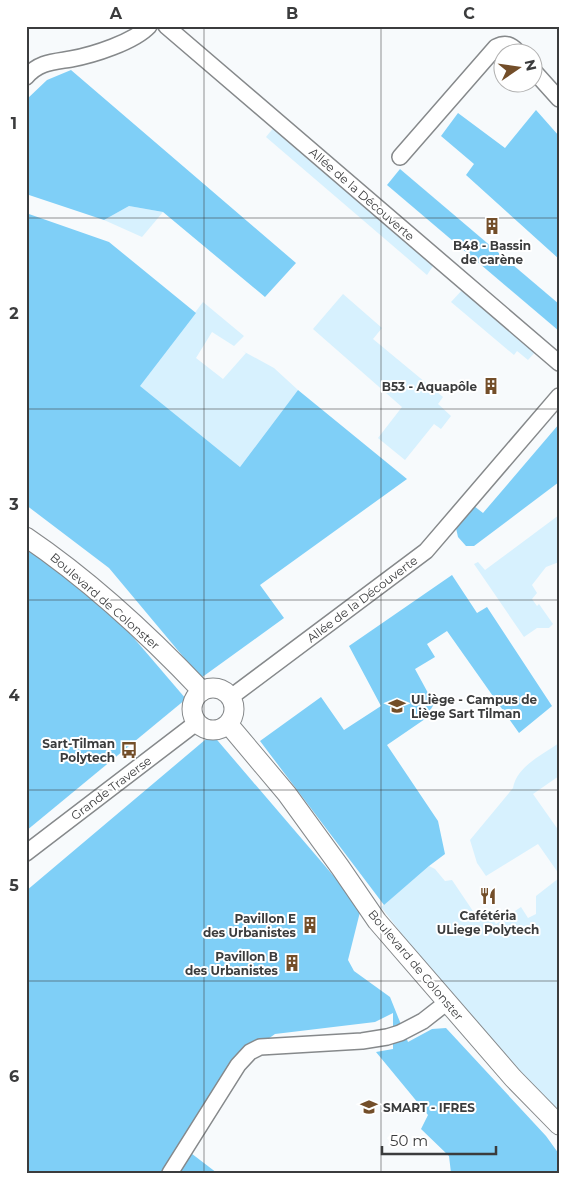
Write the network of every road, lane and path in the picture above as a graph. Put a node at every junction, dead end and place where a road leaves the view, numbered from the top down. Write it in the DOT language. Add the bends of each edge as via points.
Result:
graph roads {
  1 [pos="149,26"];
  2 [pos="166,26"];
  3 [pos="492,51"];
  4 [pos="26,77"];
  5 [pos="542,80"];
  6 [pos="559,99"];
  7 [pos="400,157"];
  8 [pos="559,363"];
  9 [pos="559,396"];
  10 [pos="26,537"];
  11 [pos="202,691"];
  12 [pos="231,697"];
  13 [pos="196,723"];
  14 [pos="229,725"];
  15 [pos="26,852"];
  16 [pos="446,1003"];
  17 [pos="559,1125"];
  18 [pos="170,1173"];
  1 -- 4 [label="street" via="119,44 71,59 44,63"];
  2 -- 8 [label="street, Allée de la Découverte"];
  3 -- 7 [label="street"];
  5 -- 6 [label="street"];
  9 -- 12 [label="street, Allée de la Découverte" via="426,551"];
  10 -- 11 [label="main road, Boulevard de Colonster" via="121,611"];
  11 -- 12 [label="main road" via="220,689"];
  11 -- 13 [label="main road" via="192,702 192,717"];
  12 -- 14 [label="main road" via="234,715"];
  13 -- 14 [label="main road" via="214,731"];
  13 -- 15 [label="street, Grande Traverse"];
  14 -- 16 [label="main road, Boulevard de Colonster" via="287,794 377,921"];
  16 -- 17 [label="main road, Boulevard de Colonster"];
  16 -- 18 [label="street" via="423,1021 387,1037 260,1047 250,1052 238,1065"];
}
